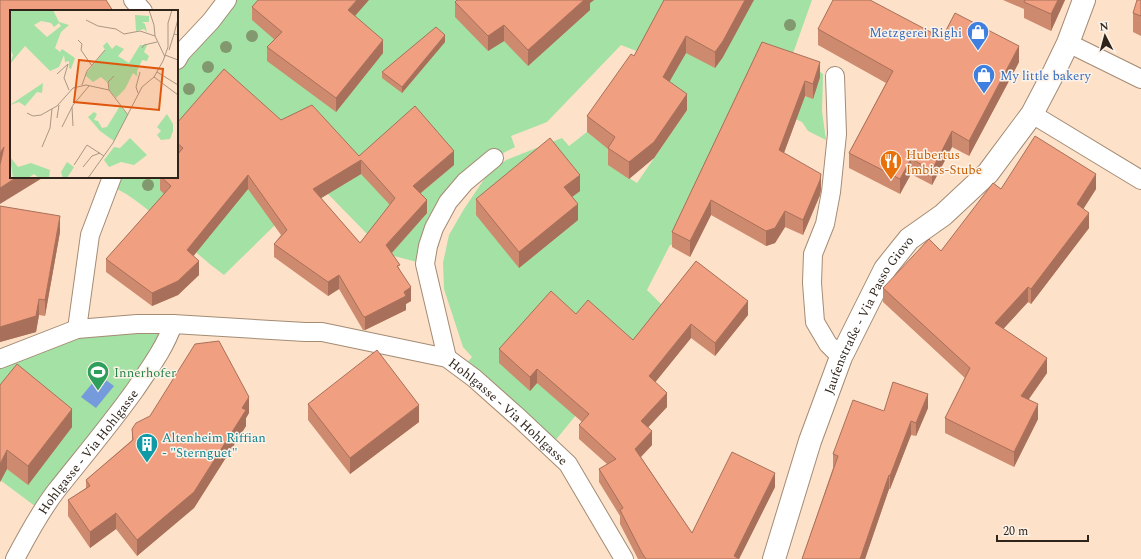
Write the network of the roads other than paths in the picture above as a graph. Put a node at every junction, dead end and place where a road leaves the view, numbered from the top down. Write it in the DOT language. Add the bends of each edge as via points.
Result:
graph roads {
  1 [pos="133,0"];
  2 [pos="227,0"];
  3 [pos="1084,0"];
  4 [pos="142,10"];
  5 [pos="1068,43"];
  6 [pos="178,54"];
  7 [pos="835,76"];
  8 [pos="1141,79"];
  9 [pos="1032,114"];
  10 [pos="494,158"];
  11 [pos="112,178"];
  12 [pos="1141,180"];
  13 [pos="173,324"];
  14 [pos="77,329"];
  15 [pos="841,357"];
  16 [pos="447,358"];
  17 [pos="0,359"];
  18 [pos="15,559"];
  19 [pos="624,559"];
  20 [pos="774,559"];
  1 -- 4 [label="lane"];
  2 -- 6 [label="lane" via="211,21"];
  3 -- 5 [label="main road, Jaufenstraße - Via Passo Giovo"];
  5 -- 8 [label="lane"];
  5 -- 9 [label="main road, Jaufenstraße - Via Passo Giovo"];
  7 -- 15 [label="lane" via="837,134 831,192 824,224 813,254 812,283 815,322 828,344"];
  9 -- 12 [label="lane"];
  9 -- 15 [label="main road, Jaufenstraße - Via Passo Giovo" via="988,173 943,215 909,239 885,269"];
  10 -- 16 [label="lane" via="466,182 448,202 428,246 425,264"];
  11 -- 14 [label="lane" via="90,235"];
  13 -- 14 [label="lane, Hohlgasse - Via Hohlgasse"];
  13 -- 16 [label="lane, Hohlgasse - Via Hohlgasse" via="322,332"];
  13 -- 18 [label="lane, Hohlgasse - Via Hohlgasse" via="167,340 149,370 103,434 55,493"];
  14 -- 17 [label="lane, Hohlgasse - Via Hohlgasse"];
  15 -- 20 [label="main road, Jaufenstraße - Via Passo Giovo" via="810,441"];
  16 -- 19 [label="lane, Hohlgasse - Via Hohlgasse" via="474,378 568,464"];
}
